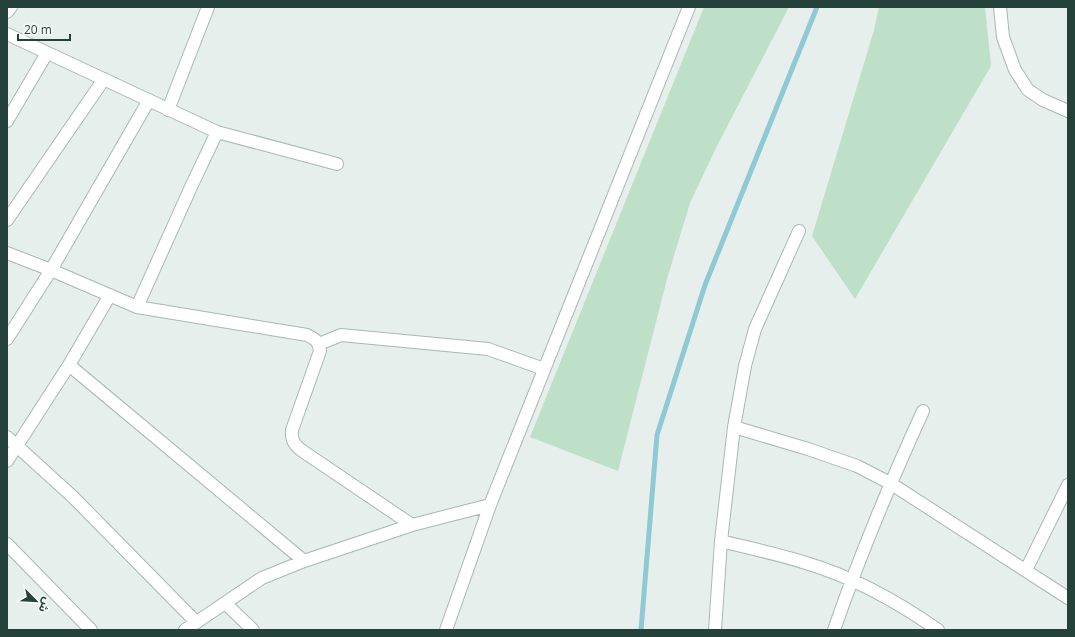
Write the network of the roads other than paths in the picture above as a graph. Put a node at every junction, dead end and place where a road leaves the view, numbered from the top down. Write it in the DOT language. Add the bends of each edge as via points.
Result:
graph roads {
  1 [pos="11,7"];
  2 [pos="208,7"];
  3 [pos="689,7"];
  4 [pos="1000,7"];
  5 [pos="7,12"];
  6 [pos="7,34"];
  7 [pos="47,52"];
  8 [pos="104,79"];
  9 [pos="149,100"];
  10 [pos="168,110"];
  11 [pos="1068,111"];
  12 [pos="7,120"];
  13 [pos="217,132"];
  14 [pos="337,164"];
  15 [pos="7,220"];
  16 [pos="799,231"];
  17 [pos="7,253"];
  18 [pos="51,270"];
  19 [pos="110,295"];
  20 [pos="137,307"];
  21 [pos="7,339"];
  22 [pos="319,344"];
  23 [pos="68,365"];
  24 [pos="544,369"];
  25 [pos="923,411"];
  26 [pos="734,427"];
  27 [pos="7,437"];
  28 [pos="16,446"];
  29 [pos="7,461"];
  30 [pos="890,483"];
  31 [pos="1068,485"];
  32 [pos="490,504"];
  33 [pos="412,525"];
  34 [pos="721,541"];
  35 [pos="7,544"];
  36 [pos="304,561"];
  37 [pos="1026,570"];
  38 [pos="851,580"];
  39 [pos="1068,598"];
  40 [pos="225,603"];
  41 [pos="196,622"];
  42 [pos="91,630"];
  43 [pos="185,630"];
  44 [pos="253,630"];
  45 [pos="446,630"];
  46 [pos="716,630"];
  47 [pos="834,630"];
  48 [pos="938,630"];
  1 -- 5 [label="street"];
  2 -- 10 [label="street"];
  3 -- 24 [label="street"];
  4 -- 11 [label="street" via="1003,37 1015,70 1028,90"];
  6 -- 7 [label="street"];
  7 -- 8 [label="street"];
  7 -- 12 [label="street"];
  8 -- 9 [label="street"];
  8 -- 15 [label="street"];
  9 -- 10 [label="street"];
  9 -- 18 [label="street"];
  10 -- 13 [label="street"];
  13 -- 14 [label="street"];
  13 -- 20 [label="street"];
  16 -- 26 [label="street" via="755,330 744,366"];
  17 -- 18 [label="street"];
  18 -- 19 [label="street"];
  18 -- 21 [label="street"];
  19 -- 20 [label="street"];
  19 -- 23 [label="street"];
  20 -- 22 [label="street" via="307,335"];
  22 -- 24 [label="street" via="341,335 488,349"];
  22 -- 33 [label="street" via="319,358 292,430 291,438 294,444"];
  23 -- 28 [label="street"];
  23 -- 36 [label="street"];
  24 -- 32 [label="street"];
  25 -- 30 [label="street"];
  26 -- 30 [label="street" via="808,448 858,466"];
  26 -- 34 [label="street"];
  27 -- 28 [label="street"];
  28 -- 29 [label="street"];
  28 -- 41 [label="street" via="73,497"];
  30 -- 37 [label="street"];
  30 -- 38 [label="street"];
  31 -- 37 [label="street"];
  32 -- 33 [label="street"];
  32 -- 45 [label="street"];
  33 -- 36 [label="street"];
  34 -- 38 [label="street" via="808,563"];
  34 -- 46 [label="street"];
  35 -- 42 [label="street"];
  36 -- 40 [label="street" via="262,578"];
  37 -- 39 [label="street"];
  38 -- 47 [label="street"];
  38 -- 48 [label="street" via="887,598"];
  40 -- 41 [label="street"];
  40 -- 44 [label="street"];
  41 -- 43 [label="street"];
}
